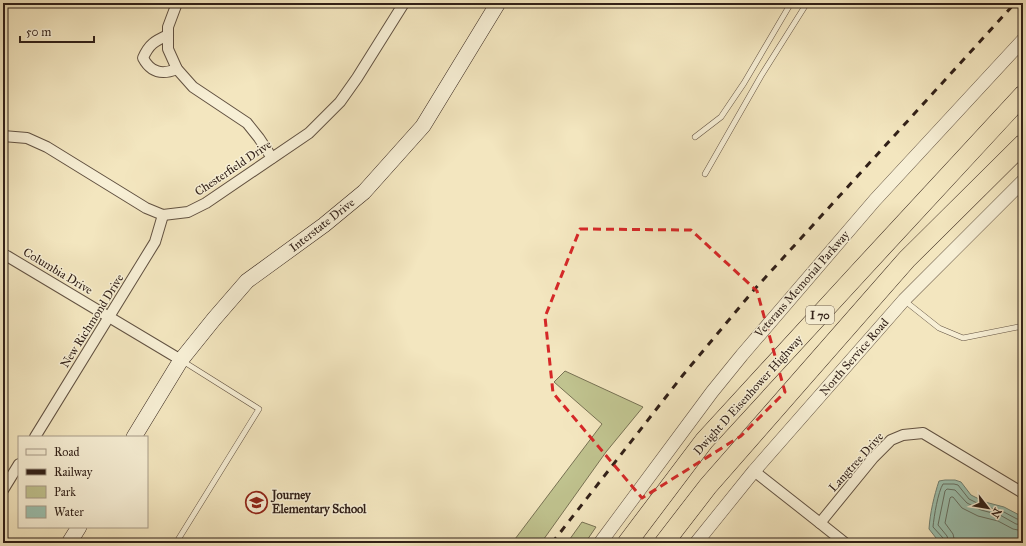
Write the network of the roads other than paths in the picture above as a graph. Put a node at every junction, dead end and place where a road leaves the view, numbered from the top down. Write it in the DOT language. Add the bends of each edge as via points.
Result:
graph roads {
  1 [pos="177,3"];
  2 [pos="404,3"];
  3 [pos="498,3"];
  4 [pos="791,3"];
  5 [pos="807,3"];
  6 [pos="168,35"];
  7 [pos="1023,40"];
  8 [pos="177,69"];
  9 [pos="1023,95"];
  10 [pos="3,136"];
  11 [pos="695,137"];
  12 [pos="1023,144"];
  13 [pos="272,158"];
  14 [pos="705,174"];
  15 [pos="1023,181"];
  16 [pos="163,215"];
  17 [pos="3,254"];
  18 [pos="904,300"];
  19 [pos="109,317"];
  20 [pos="1023,326"];
  21 [pos="181,360"];
  22 [pos="37,436"];
  23 [pos="135,436"];
  24 [pos="18,466"];
  25 [pos="754,471"];
  26 [pos="3,490"];
  27 [pos="1023,493"];
  28 [pos="820,522"];
  29 [pos="78,528"];
  30 [pos="69,543"];
  31 [pos="176,543"];
  32 [pos="600,543"];
  33 [pos="627,543"];
  34 [pos="664,543"];
  35 [pos="696,543"];
  36 [pos="845,543"];
  1 -- 6 [label="street" via="168,27"];
  2 -- 13 [label="street, Chesterfield Drive" via="340,102 309,133"];
  3 -- 21 [label="main road, Interstate Drive" via="424,126 364,192 324,225 247,281"];
  4 -- 11 [label="lane" via="744,83 721,116"];
  5 -- 14 [label="lane" via="761,76"];
  6 -- 8 [label="street" via="168,50"];
  6 -- 8 [label="street" via="156,40 147,49 144,58 154,71"];
  7 -- 32 [label="street, Veterans Memorial Parkway" via="875,200 747,349"];
  8 -- 13 [label="street" via="193,87 247,123"];
  9 -- 33 [label="highway, Dwight D Eisenhower Highway / I 70" via="704,441"];
  10 -- 16 [label="street, Chesterfield Drive" via="27,138 47,147 146,208"];
  12 -- 34 [label="highway, I 70" via="907,258 708,486"];
  13 -- 16 [label="street, Chesterfield Drive" via="206,203 188,212"];
  15 -- 18 [label="street, North Service Road"];
  16 -- 19 [label="street, New Richmond Drive" via="155,242"];
  17 -- 19 [label="street, Columbia Drive"];
  18 -- 20 [label="lane" via="939,328 963,338"];
  18 -- 25 [label="street, North Service Road"];
  19 -- 21 [label="street, Columbia Drive"];
  19 -- 22 [label="street, New Richmond Drive"];
  21 -- 23 [label="main road, Interstate Drive"];
  21 -- 31 [label="lane" via="259,409"];
  24 -- 26 [label="street"];
  25 -- 28 [label="street"];
  25 -- 35 [label="street, North Service Road"];
  27 -- 28 [label="street, Langtree Drive" via="923,434 904,435 891,440 873,458"];
  28 -- 36 [label="street"];
  29 -- 30 [label="main road"];
}
